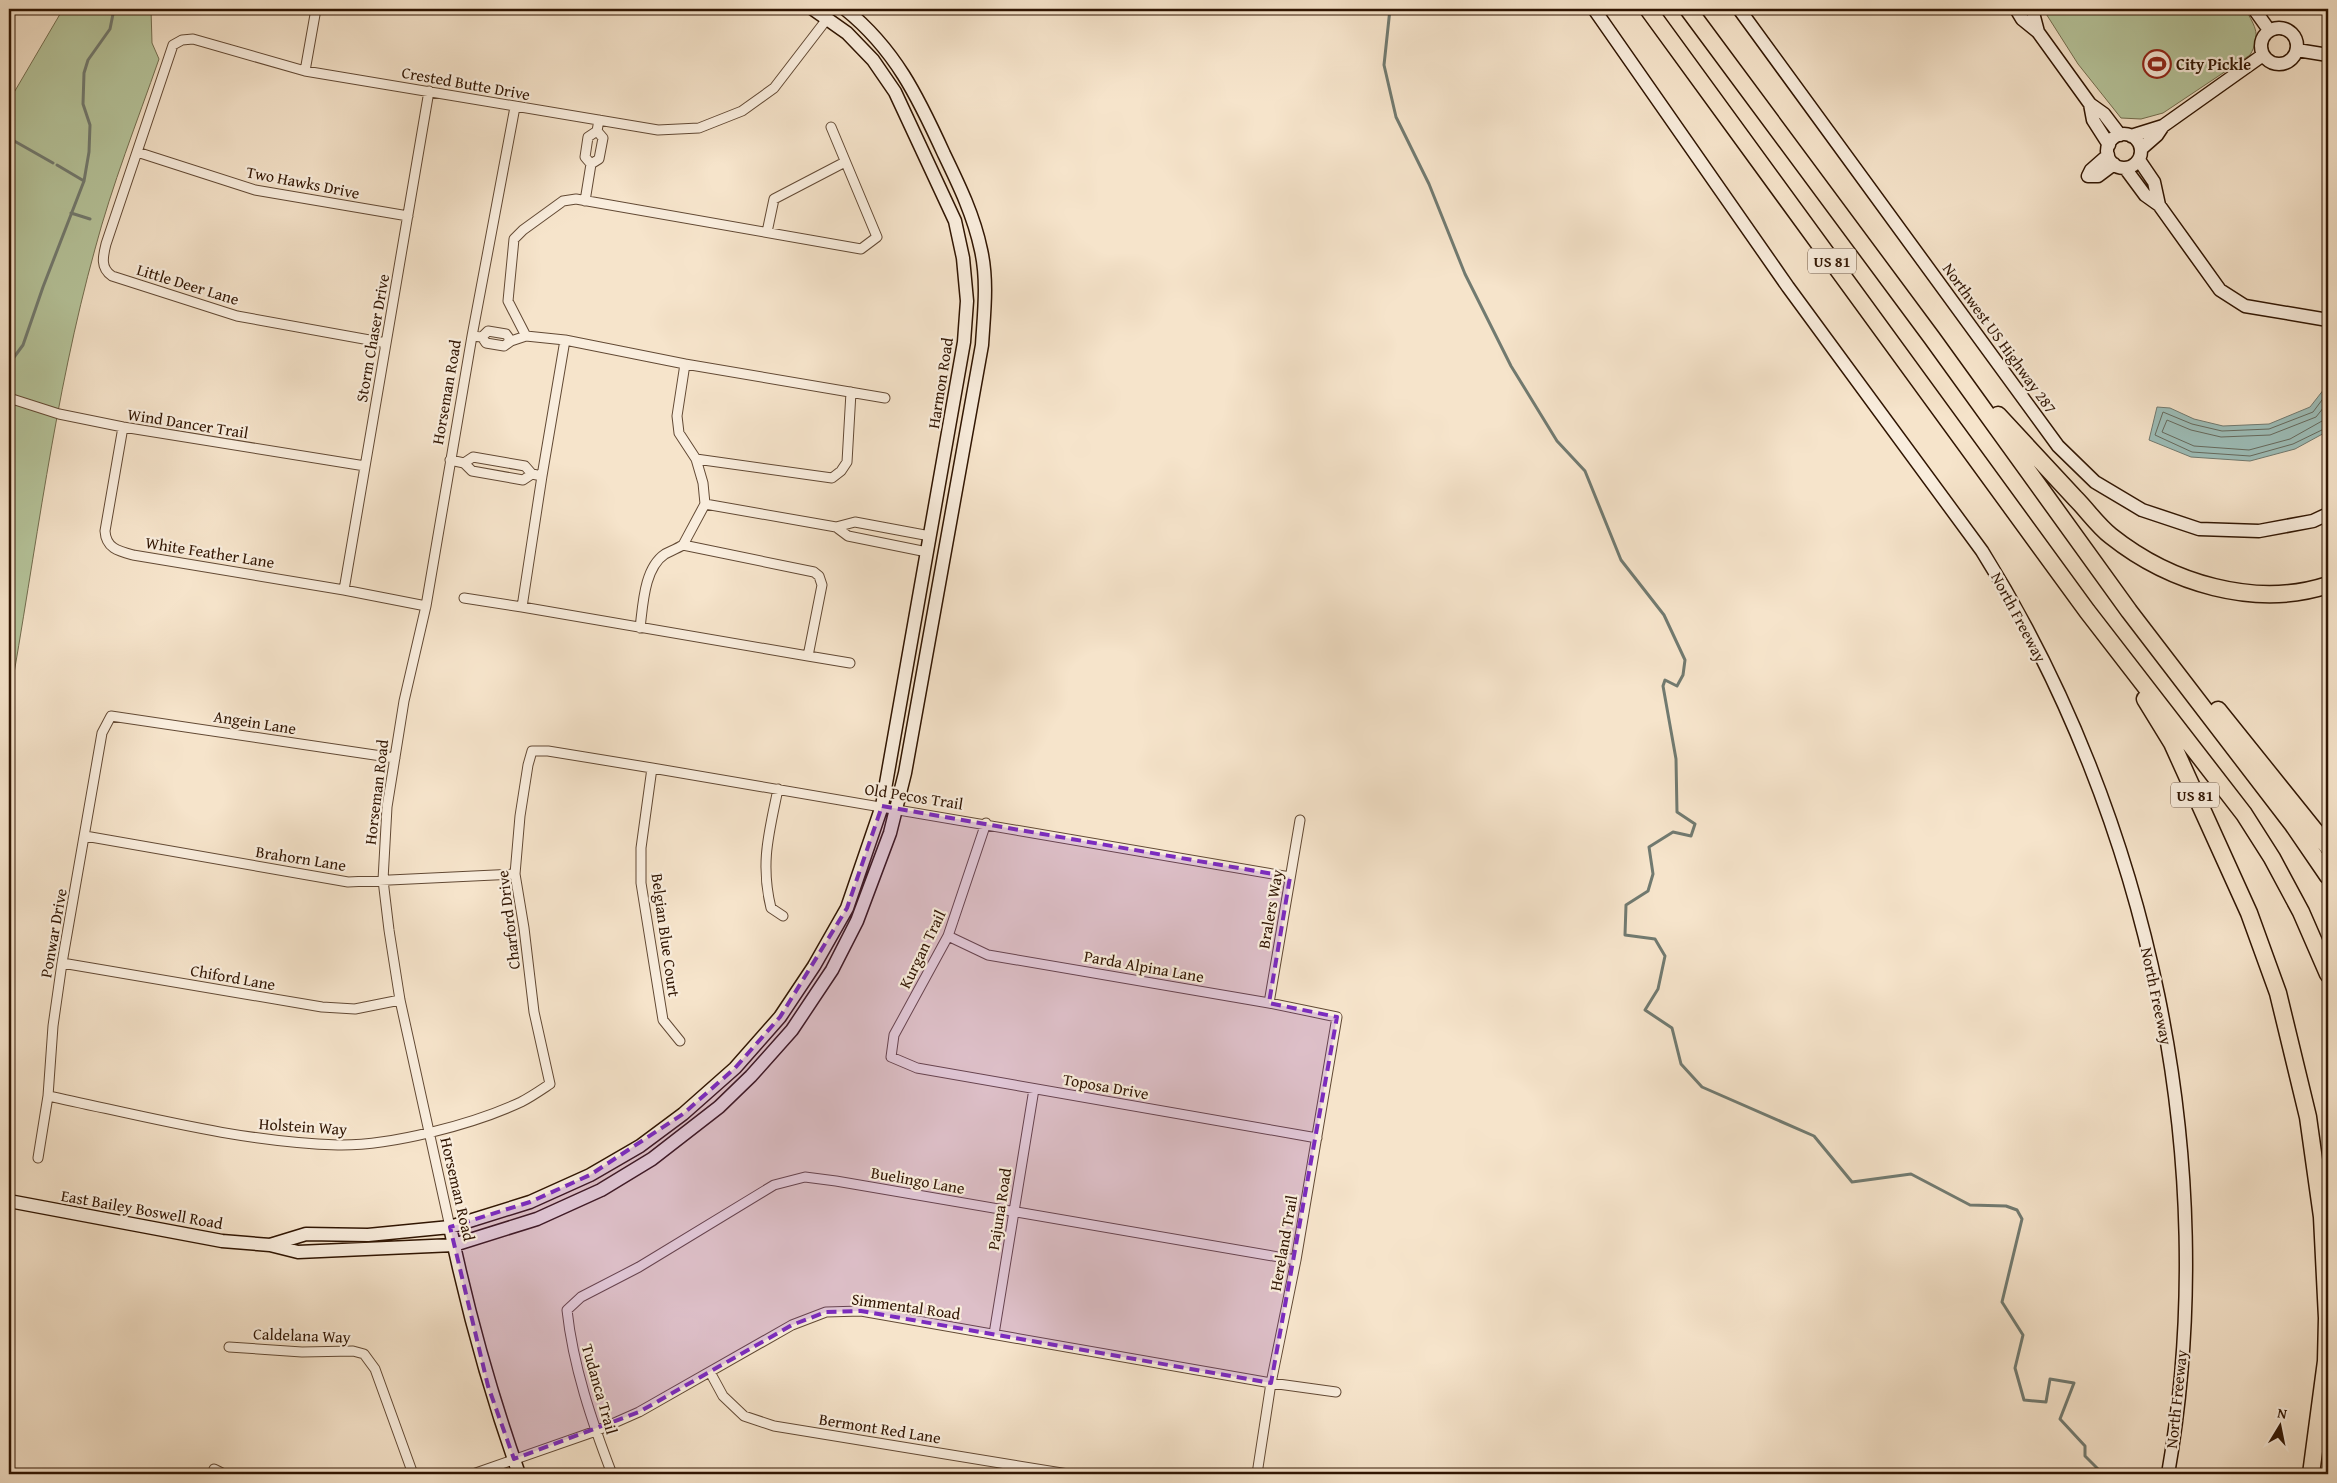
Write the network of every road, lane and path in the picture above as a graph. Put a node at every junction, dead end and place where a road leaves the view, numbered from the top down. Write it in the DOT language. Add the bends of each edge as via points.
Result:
graph roads {
  1 [pos="316,9"];
  2 [pos="813,9"];
  3 [pos="845,9"];
  4 [pos="1594,9"];
  5 [pos="1648,9"];
  6 [pos="1688,9"];
  7 [pos="1739,9"];
  8 [pos="2016,9"];
  9 [pos="2032,9"];
  10 [pos="2254,9"];
  11 [pos="827,19"];
  12 [pos="2269,30"];
  13 [pos="2038,32"];
  14 [pos="2297,50"];
  15 [pos="2263,55"];
  16 [pos="2328,55"];
  17 [pos="305,71"];
  18 [pos="429,91"];
  19 [pos="2090,104"];
  20 [pos="515,107"];
  21 [pos="599,120"];
  22 [pos="2163,126"];
  23 [pos="831,127"];
  24 [pos="597,130"];
  25 [pos="2125,135"];
  26 [pos="137,152"];
  27 [pos="2140,154"];
  28 [pos="2114,158"];
  29 [pos="844,162"];
  30 [pos="591,164"];
  31 [pos="585,201"];
  32 [pos="2159,204"];
  33 [pos="408,216"];
  34 [pos="767,232"];
  35 [pos="2328,320"];
  36 [pos="526,336"];
  37 [pos="477,337"];
  38 [pos="565,340"];
  39 [pos="386,343"];
  40 [pos="1948,361"];
  41 [pos="685,364"];
  42 [pos="851,392"];
  43 [pos="9,398"];
  44 [pos="885,398"];
  45 [pos="123,427"];
  46 [pos="450,460"];
  47 [pos="696,460"];
  48 [pos="464,463"];
  49 [pos="365,466"];
  50 [pos="532,474"];
  51 [pos="542,476"];
  52 [pos="705,504"];
  53 [pos="2328,514"];
  54 [pos="836,527"];
  55 [pos="930,536"];
  56 [pos="683,546"];
  57 [pos="927,552"];
  58 [pos="2100,571"];
  59 [pos="2328,585"];
  60 [pos="344,590"];
  61 [pos="464,598"];
  62 [pos="426,606"];
  63 [pos="522,607"];
  64 [pos="2087,611"];
  65 [pos="640,628"];
  66 [pos="808,656"];
  67 [pos="850,663"];
  68 [pos="111,716"];
  69 [pos="532,751"];
  70 [pos="395,758"];
  71 [pos="652,768"];
  72 [pos="778,789"];
  73 [pos="882,806"];
  74 [pos="897,809"];
  75 [pos="1300,820"];
  76 [pos="986,823"];
  77 [pos="85,836"];
  78 [pos="2328,847"];
  79 [pos="515,874"];
  80 [pos="2328,876"];
  81 [pos="1290,877"];
  82 [pos="383,880"];
  83 [pos="783,916"];
  84 [pos="948,936"];
  85 [pos="62,963"];
  86 [pos="2328,973"];
  87 [pos="400,1000"];
  88 [pos="1269,1002"];
  89 [pos="1337,1017"];
  90 [pos="680,1041"];
  91 [pos="891,1057"];
  92 [pos="550,1084"];
  93 [pos="1034,1089"];
  94 [pos="48,1096"];
  95 [pos="429,1132"];
  96 [pos="1317,1138"];
  97 [pos="38,1158"];
  98 [pos="9,1201"];
  99 [pos="1014,1212"];
  100 [pos="450,1227"];
  101 [pos="270,1245"];
  102 [pos="454,1246"];
  103 [pos="1296,1260"];
  104 [pos="567,1310"];
  105 [pos="994,1334"];
  106 [pos="229,1347"];
  107 [pos="710,1372"];
  108 [pos="1271,1384"];
  109 [pos="1336,1392"];
  110 [pos="596,1431"];
  111 [pos="2328,1442"];
  112 [pos="514,1459"];
  113 [pos="214,1469"];
  114 [pos="224,1474"];
  115 [pos="413,1474"];
  116 [pos="473,1474"];
  117 [pos="519,1474"];
  118 [pos="612,1474"];
  119 [pos="1068,1474"];
  120 [pos="1257,1474"];
  121 [pos="2168,1474"];
  122 [pos="2311,1474"];
  123 [pos="2322,1474"];
  1 -- 17 [label="street"];
  2 -- 11 [label="street, Harmon Road"];
  3 -- 74 [label="street, Harmon Road" via="866,25 892,55 918,98 967,202 981,250 986,290 982,345"];
  4 -- 121 [label="street, North Freeway" via="1788,287 1982,551 2043,661 2091,767 2140,917 2174,1087 2185,1271 2180,1378"];
  5 -- 64 [label="highway, US 81"];
  6 -- 40 [label="highway, US 81"];
  7 -- 53 [label="street, Northwest US Highway 287" via="2058,446 2095,482 2142,510 2200,529 2259,531 2313,521"];
  8 -- 13 [label="street" via="2022,19"];
  9 -- 13 [label="street"];
  10 -- 12 [label="street"];
  11 -- 21 [label="street, Crested Butte Drive" via="774,88 742,111 699,128 658,130"];
  11 -- 55 [label="street, Harmon Road" via="847,33 873,60 895,92 955,221 963,258 967,301 964,342"];
  12 -- 14 [label="street" via="2281,27 2292,33"];
  12 -- 15 [label="street" via="2262,38"];
  13 -- 19 [label="street"];
  14 -- 15 [label="street" via="2290,60 2278,64"];
  14 -- 16 [label="street"];
  15 -- 22 [label="street"];
  17 -- 18 [label="street, Crested Butte Drive"];
  17 -- 26 [label="street, Crested Butte Drive" via="193,39 182,40 173,45 169,53"];
  18 -- 20 [label="street, Crested Butte Drive"];
  18 -- 33 [label="street, Storm Chaser Drive"];
  19 -- 25 [label="street"];
  19 -- 28 [label="street" via="2093,120"];
  20 -- 21 [label="street, Crested Butte Drive"];
  20 -- 37 [label="street, Horseman Road"];
  21 -- 24 [label="street"];
  22 -- 25 [label="street"];
  22 -- 27 [label="street"];
  23 -- 29 [label="street"];
  24 -- 30 [label="street" via="603,138 599,159"];
  24 -- 30 [label="street" via="588,137 585,157"];
  25 -- 27 [label="street" via="2139,143"];
  25 -- 28 [label="street" via="2111,141"];
  26 -- 33 [label="street, Two Hawks Drive" via="254,190"];
  26 -- 39 [label="street, Little Deer Lane" via="106,244 103,264 112,276 237,316"];
  27 -- 28 [label="street" via="2130,167"];
  27 -- 32 [label="street" via="2154,182"];
  28 -- 32 [label="street" via="2145,195"];
  29 -- 34 [label="street" via="774,200"];
  29 -- 34 [label="street" via="877,236 860,249"];
  30 -- 31 [label="street"];
  31 -- 34 [label="street"];
  31 -- 36 [label="street" via="563,202 514,239 508,301"];
  32 -- 35 [label="street" via="2220,290 2245,306"];
  33 -- 39 [label="street, Storm Chaser Drive"];
  36 -- 37 [label="street" via="504,346 486,343"];
  36 -- 38 [label="street"];
  37 -- 46 [label="street, Horseman Road"];
  38 -- 41 [label="street"];
  38 -- 51 [label="street"];
  39 -- 49 [label="street, Storm Chaser Drive"];
  40 -- 58 [label="highway, US 81"];
  40 -- 59 [label="highway" via="2110,535 2143,559 2199,583 2242,592 2282,593"];
  41 -- 42 [label="street"];
  41 -- 47 [label="street" via="677,416 679,433"];
  42 -- 44 [label="street"];
  42 -- 47 [label="street" via="847,462 832,478"];
  43 -- 45 [label="street, Wind Dancer Trail" via="59,414"];
  45 -- 49 [label="street, Wind Dancer Trail"];
  45 -- 60 [label="street, White Feather Lane" via="105,531 105,540 110,546 133,555"];
  46 -- 48 [label="street"];
  46 -- 62 [label="street, Horseman Road"];
  47 -- 52 [label="street"];
  48 -- 50 [label="street" via="473,457 524,466"];
  48 -- 50 [label="street" via="472,472 523,480"];
  49 -- 60 [label="street, Storm Chaser Drive"];
  50 -- 51 [label="street"];
  51 -- 63 [label="street"];
  52 -- 54 [label="street"];
  52 -- 56 [label="street"];
  54 -- 55 [label="street" via="855,522"];
  54 -- 57 [label="street" via="848,536"];
  55 -- 57 [label="street, Harmon Road"];
  56 -- 65 [label="street" via="664,555 654,569 646,588"];
  56 -- 66 [label="street" via="814,572 819,576 822,584"];
  57 -- 73 [label="street, Harmon Road"];
  58 -- 78 [label="highway, US 81" via="2168,646"];
  58 -- 80 [label="highway" via="2293,825"];
  60 -- 62 [label="street, White Feather Lane"];
  61 -- 63 [label="street"];
  62 -- 70 [label="street, Horseman Road" via="404,701"];
  63 -- 65 [label="street"];
  64 -- 86 [label="highway" via="2244,814 2301,912"];
  64 -- 122 [label="highway, US 81" via="2172,743 2249,913 2278,992 2308,1118 2323,1226 2326,1361"];
  65 -- 66 [label="street"];
  66 -- 67 [label="street"];
  68 -- 70 [label="street, Angein Lane"];
  68 -- 77 [label="street, Ponwar Drive" via="102,733"];
  69 -- 71 [label="street, Old Pecos Trail"];
  69 -- 79 [label="street, Charford Drive" via="520,816"];
  70 -- 82 [label="street, Horseman Road" via="387,807"];
  71 -- 72 [label="street, Old Pecos Trail"];
  71 -- 90 [label="street, Belgian Blue Court" via="641,848 641,883 663,1020"];
  72 -- 73 [label="street, Old Pecos Trail"];
  72 -- 83 [label="street" via="768,833 765,883 771,908"];
  73 -- 74 [label="street, Old Pecos Trail"];
  73 -- 100 [label="street, East Bailey Boswell Road" via="847,908 780,1017 735,1068 683,1114 640,1146 590,1175 530,1202"];
  74 -- 76 [label="street, Old Pecos Trail"];
  74 -- 102 [label="street, East Bailey Boswell Road" via="857,921 832,970 792,1030 719,1108 652,1159 601,1190 537,1219"];
  75 -- 81 [label="street, Bralers Way"];
  76 -- 81 [label="street, Old Pecos Trail"];
  76 -- 84 [label="street, Kurgan Trail"];
  77 -- 82 [label="street, Brahorn Lane" via="348,882"];
  77 -- 85 [label="street, Ponwar Drive"];
  79 -- 82 [label="street, Brahorn Lane"];
  79 -- 92 [label="street, Charford Drive" via="534,1012"];
  81 -- 88 [label="street, Bralers Way"];
  82 -- 87 [label="street, Horseman Road"];
  84 -- 88 [label="street, Parda Alpina Lane" via="988,955"];
  84 -- 91 [label="street, Kurgan Trail" via="894,1036"];
  85 -- 87 [label="street, Chiford Lane" via="322,1007 354,1009"];
  85 -- 94 [label="street, Ponwar Drive"];
  87 -- 95 [label="street, Horseman Road"];
  88 -- 89 [label="street, Parda Alpina Lane"];
  89 -- 96 [label="street, Hereland Trail"];
  91 -- 93 [label="street, Toposa Drive" via="917,1068"];
  92 -- 95 [label="street, Holstein Way" via="521,1102"];
  93 -- 96 [label="street, Toposa Drive"];
  93 -- 99 [label="street, Pajuna Road"];
  94 -- 95 [label="street, Holstein Way" via="253,1138 339,1145 374,1143"];
  94 -- 97 [label="street, Ponwar Drive"];
  95 -- 100 [label="street, Horseman Road"];
  96 -- 103 [label="street, Hereland Trail"];
  98 -- 101 [label="street, East Bailey Boswell Road" via="222,1241"];
  99 -- 103 [label="street, Buelingo Lane"];
  99 -- 104 [label="street, Buelingo Lane" via="806,1177 774,1185 639,1267 581,1297"];
  99 -- 105 [label="street, Pajuna Road"];
  100 -- 101 [label="street, East Bailey Boswell Road" via="368,1235 306,1234"];
  100 -- 102 [label="street, Horseman Road"];
  101 -- 102 [label="street, East Bailey Boswell Road" via="298,1252"];
  102 -- 112 [label="street, Horseman Road" via="488,1386"];
  103 -- 108 [label="street, Hereland Trail"];
  104 -- 110 [label="street, Tudanca Trail" via="570,1336"];
  105 -- 107 [label="street, Simmental Road" via="860,1311 826,1312 792,1325"];
  105 -- 108 [label="street, Simmental Road"];
  106 -- 115 [label="street, Caldelana Way" via="364,1354 375,1369"];
  107 -- 110 [label="street, Simmental Road" via="639,1412"];
  107 -- 119 [label="street, Bermont Red Lane" via="723,1396 744,1416 774,1426"];
  108 -- 109 [label="street, Simmental Road"];
  108 -- 120 [label="street, Hereland Trail"];
  110 -- 112 [label="street, Simmental Road"];
  110 -- 118 [label="street, Tudanca Trail"];
  111 -- 123 [label="highway"];
  112 -- 116 [label="street, Simmental Road"];
  112 -- 117 [label="street, Horseman Road"];
  113 -- 114 [label="street"];
}
